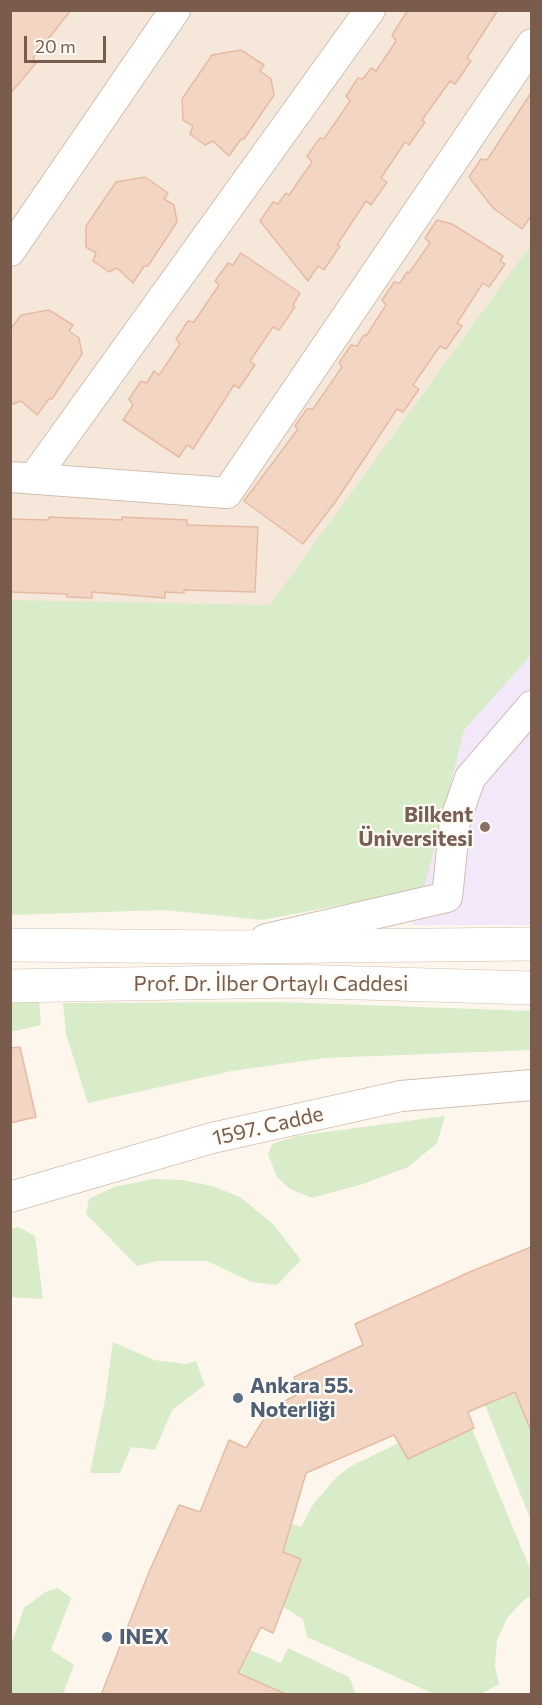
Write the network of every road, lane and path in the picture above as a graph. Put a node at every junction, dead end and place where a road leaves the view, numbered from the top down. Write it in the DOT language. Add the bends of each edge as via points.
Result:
graph roads {
  1 [pos="175,10"];
  2 [pos="369,10"];
  3 [pos="531,44"];
  4 [pos="10,251"];
  5 [pos="22,478"];
  6 [pos="531,706"];
  7 [pos="531,944"];
  8 [pos="10,945"];
  9 [pos="232,947"];
  10 [pos="10,986"];
  11 [pos="531,988"];
  12 [pos="531,1085"];
  13 [pos="10,1197"];
  1 -- 4 [label="street"];
  2 -- 5 [label="street"];
  3 -- 5 [label="street" via="227,493"];
  6 -- 9 [label="street" via="470,778 455,821 447,897"];
  7 -- 9 [label="street, Prof. Dr. İlber Ortaylı Caddesi"];
  8 -- 9 [label="street, Prof. Dr. İlber Ortaylı Caddesi"];
  10 -- 11 [label="street, Prof. Dr. İlber Ortaylı Caddesi" via="302,981"];
  12 -- 13 [label="street, 1597. Cadde" via="401,1096 212,1138"];
}
